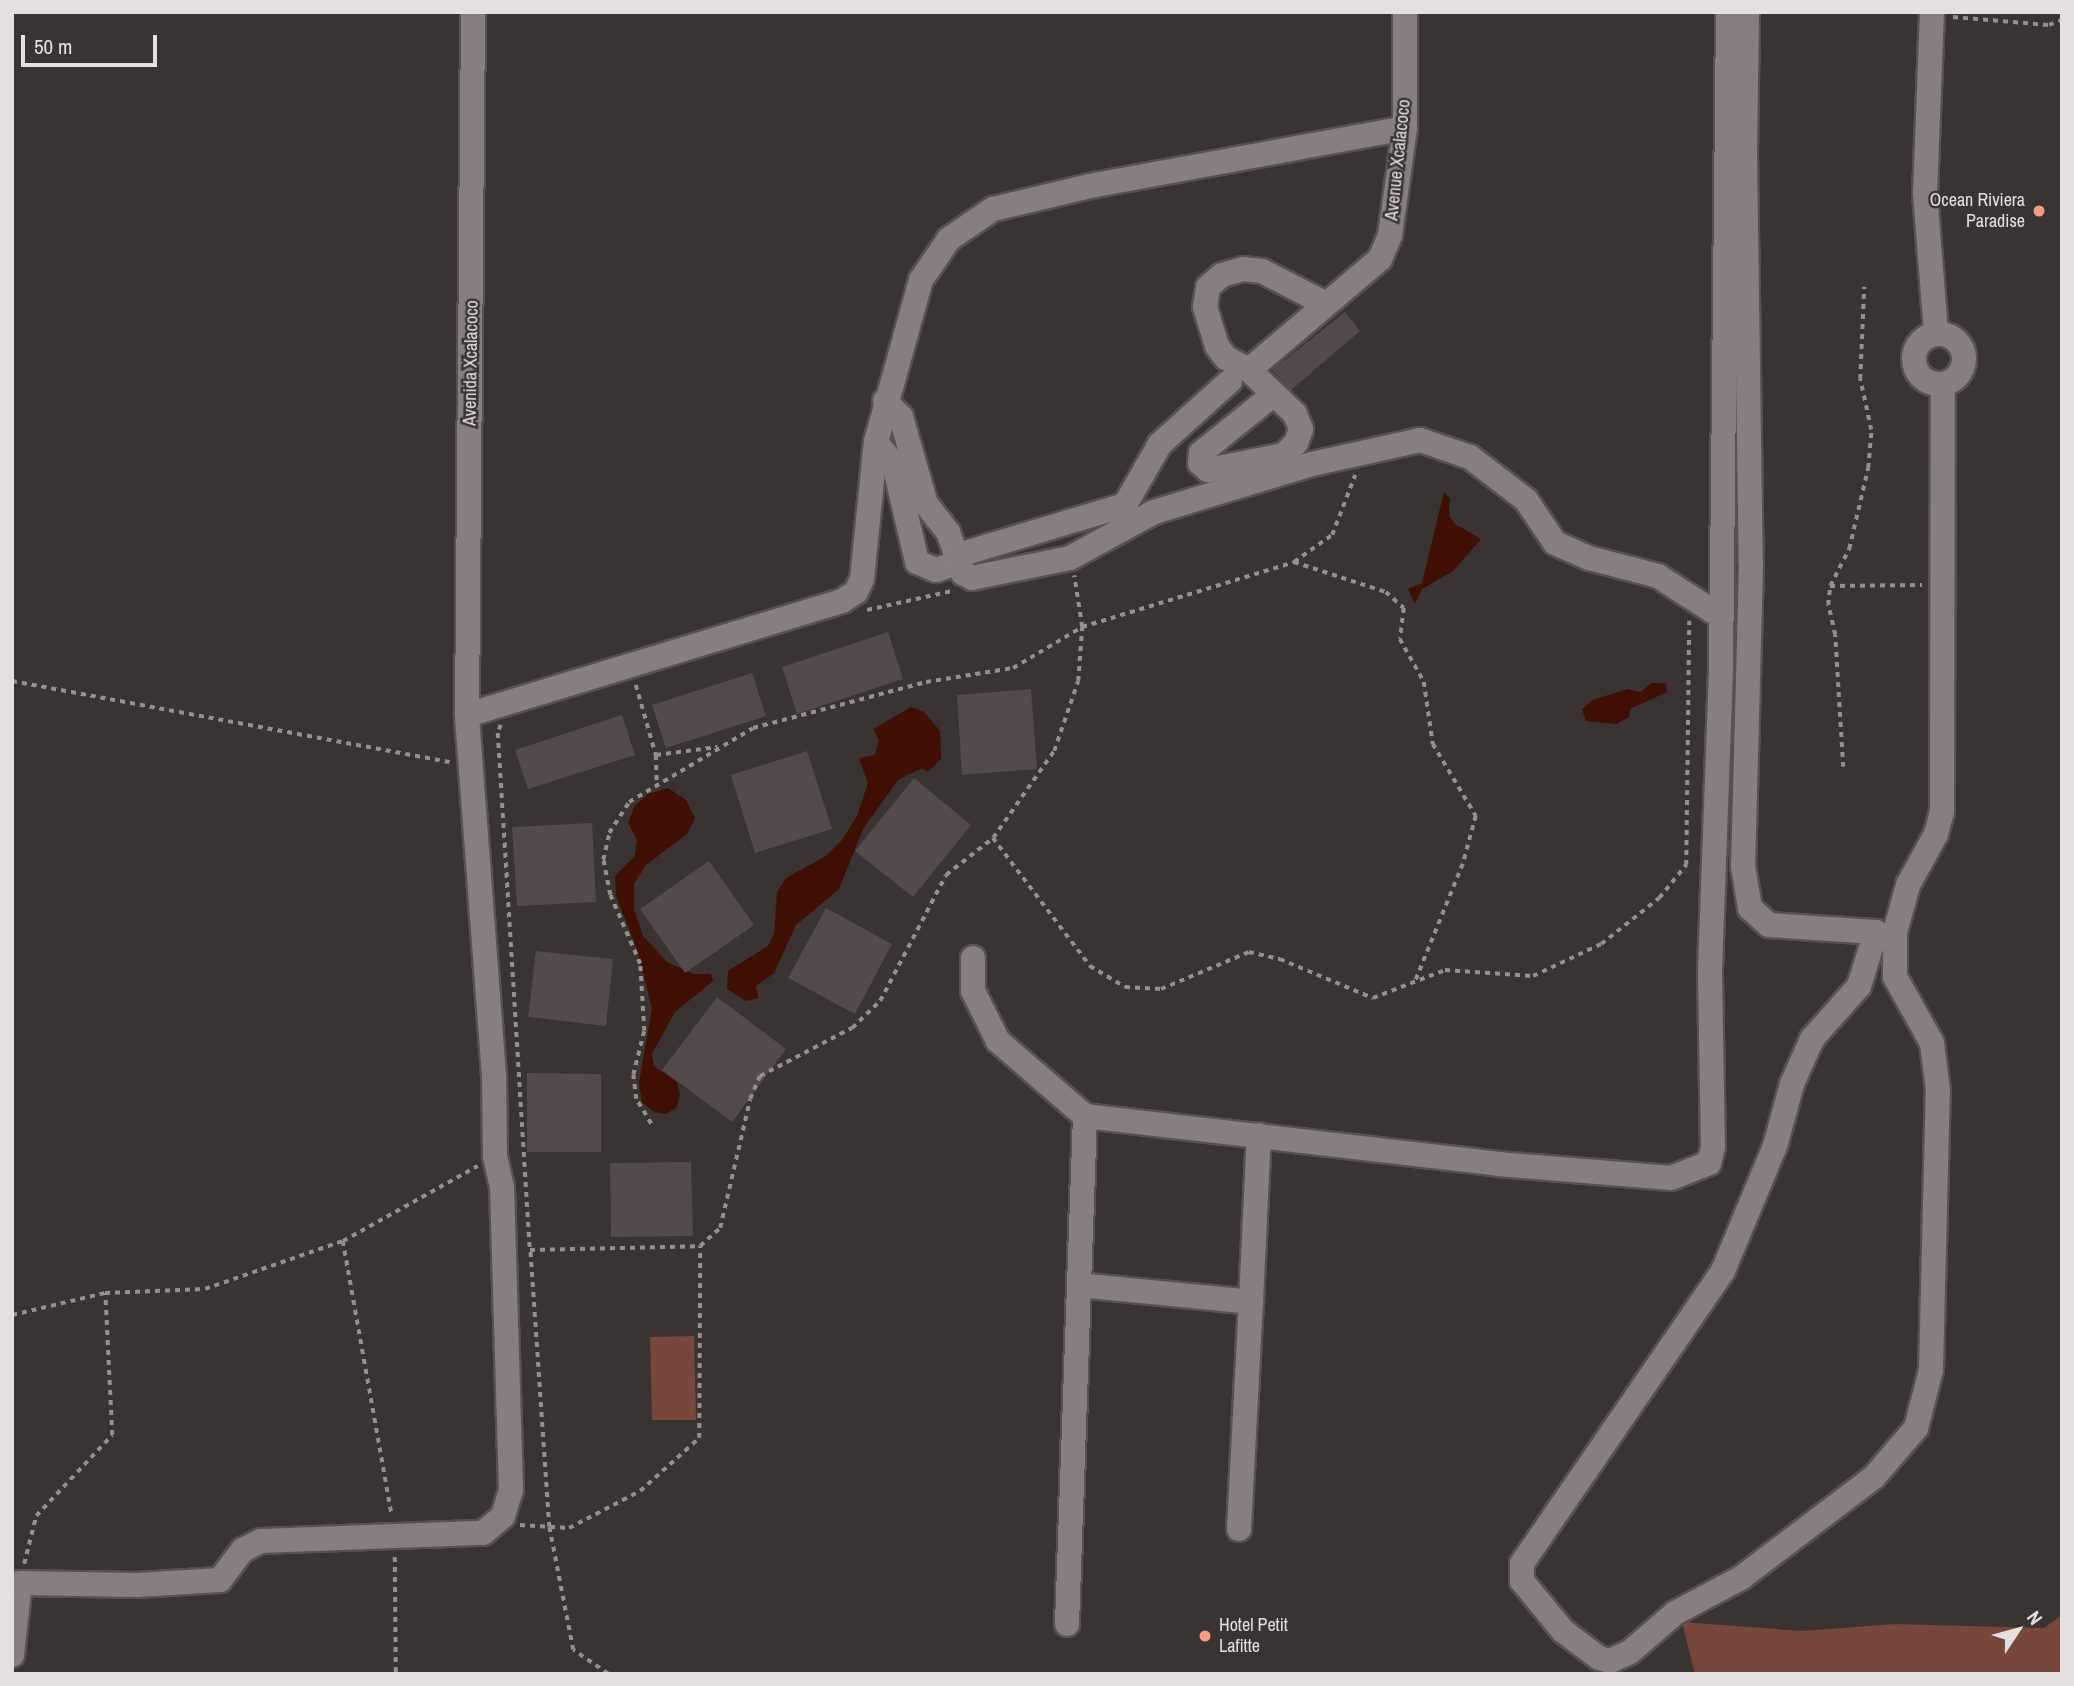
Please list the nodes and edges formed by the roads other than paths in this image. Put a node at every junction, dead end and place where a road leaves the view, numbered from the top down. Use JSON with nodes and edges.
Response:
{"nodes":[{"id":1,"x":473,"y":12,"type":"edge"},
{"id":2,"x":1405,"y":12,"type":"edge"},
{"id":3,"x":1728,"y":12,"type":"edge"},
{"id":4,"x":1747,"y":12,"type":"edge"},
{"id":5,"x":1932,"y":14,"type":"edge"},
{"id":6,"x":1405,"y":128,"type":"junction"},
{"id":7,"x":1326,"y":304,"type":"junction"},
{"id":8,"x":1936,"y":334,"type":"junction"},
{"id":9,"x":1239,"y":376,"type":"junction"},
{"id":10,"x":1942,"y":385,"type":"junction"},
{"id":11,"x":1274,"y":394,"type":"junction"},
{"id":12,"x":885,"y":401,"type":"junction"},
{"id":13,"x":876,"y":442,"type":"junction"},
{"id":14,"x":1160,"y":444,"type":"junction"},
{"id":15,"x":1200,"y":463,"type":"junction"},
{"id":16,"x":948,"y":532,"type":"junction"},
{"id":17,"x":909,"y":541,"type":"junction"},
{"id":18,"x":956,"y":560,"type":"junction"},
{"id":19,"x":1720,"y":616,"type":"junction"},
{"id":20,"x":467,"y":715,"type":"junction"},
{"id":21,"x":1885,"y":932,"type":"junction"},
{"id":22,"x":973,"y":958,"type":"dead end"},
{"id":23,"x":1085,"y":1116,"type":"junction"},
{"id":24,"x":1258,"y":1135,"type":"junction"},
{"id":25,"x":1079,"y":1285,"type":"junction"},
{"id":26,"x":1251,"y":1302,"type":"junction"},
{"id":27,"x":1239,"y":1529,"type":"dead end"},
{"id":28,"x":1067,"y":1624,"type":"dead end"},
{"id":29,"x":12,"y":1655,"type":"edge"}],
"edges":[{"from":1,"to":20,"type":"street","name":"Avenida Xcalacoco"},
{"from":2,"to":6,"type":"street","name":"Avenue Xcalacoco"},
{"from":3,"to":19,"type":"street"},
{"from":4,"to":21,"type":"street"},
{"from":5,"to":8,"type":"street"},
{"from":6,"to":7,"type":"street","name":"Avenue Xcalacoco"},
{"from":6,"to":12,"type":"street"},
{"from":7,"to":9,"type":"street","name":"Avenue Xcalacoco"},
{"from":7,"to":9,"type":"street"},
{"from":8,"to":10,"type":"street"},
{"from":8,"to":10,"type":"street"},
{"from":9,"to":11,"type":"street"},
{"from":9,"to":14,"type":"street","name":"Avenue Xcalacoco"},
{"from":10,"to":21,"type":"street"},
{"from":11,"to":15,"type":"street"},
{"from":11,"to":15,"type":"street"},
{"from":12,"to":13,"type":"street"},
{"from":12,"to":16,"type":"street"},
{"from":13,"to":17,"type":"street"},
{"from":13,"to":20,"type":"street"},
{"from":14,"to":15,"type":"street"},
{"from":14,"to":18,"type":"street","name":"Avenue Xcalacoco"},
{"from":16,"to":17,"type":"street"},
{"from":16,"to":18,"type":"street"},
{"from":17,"to":18,"type":"street","name":"Avenue Xcalacoco"},
{"from":18,"to":19,"type":"street"},
{"from":19,"to":24,"type":"street"},
{"from":20,"to":29,"type":"street","name":"Avenida Xcalacoco"},
{"from":21,"to":21,"type":"street"},
{"from":22,"to":23,"type":"street"},
{"from":23,"to":24,"type":"street"},
{"from":23,"to":25,"type":"street"},
{"from":24,"to":26,"type":"street"},
{"from":25,"to":26,"type":"street"},
{"from":25,"to":28,"type":"street"},
{"from":26,"to":27,"type":"street"}]}
